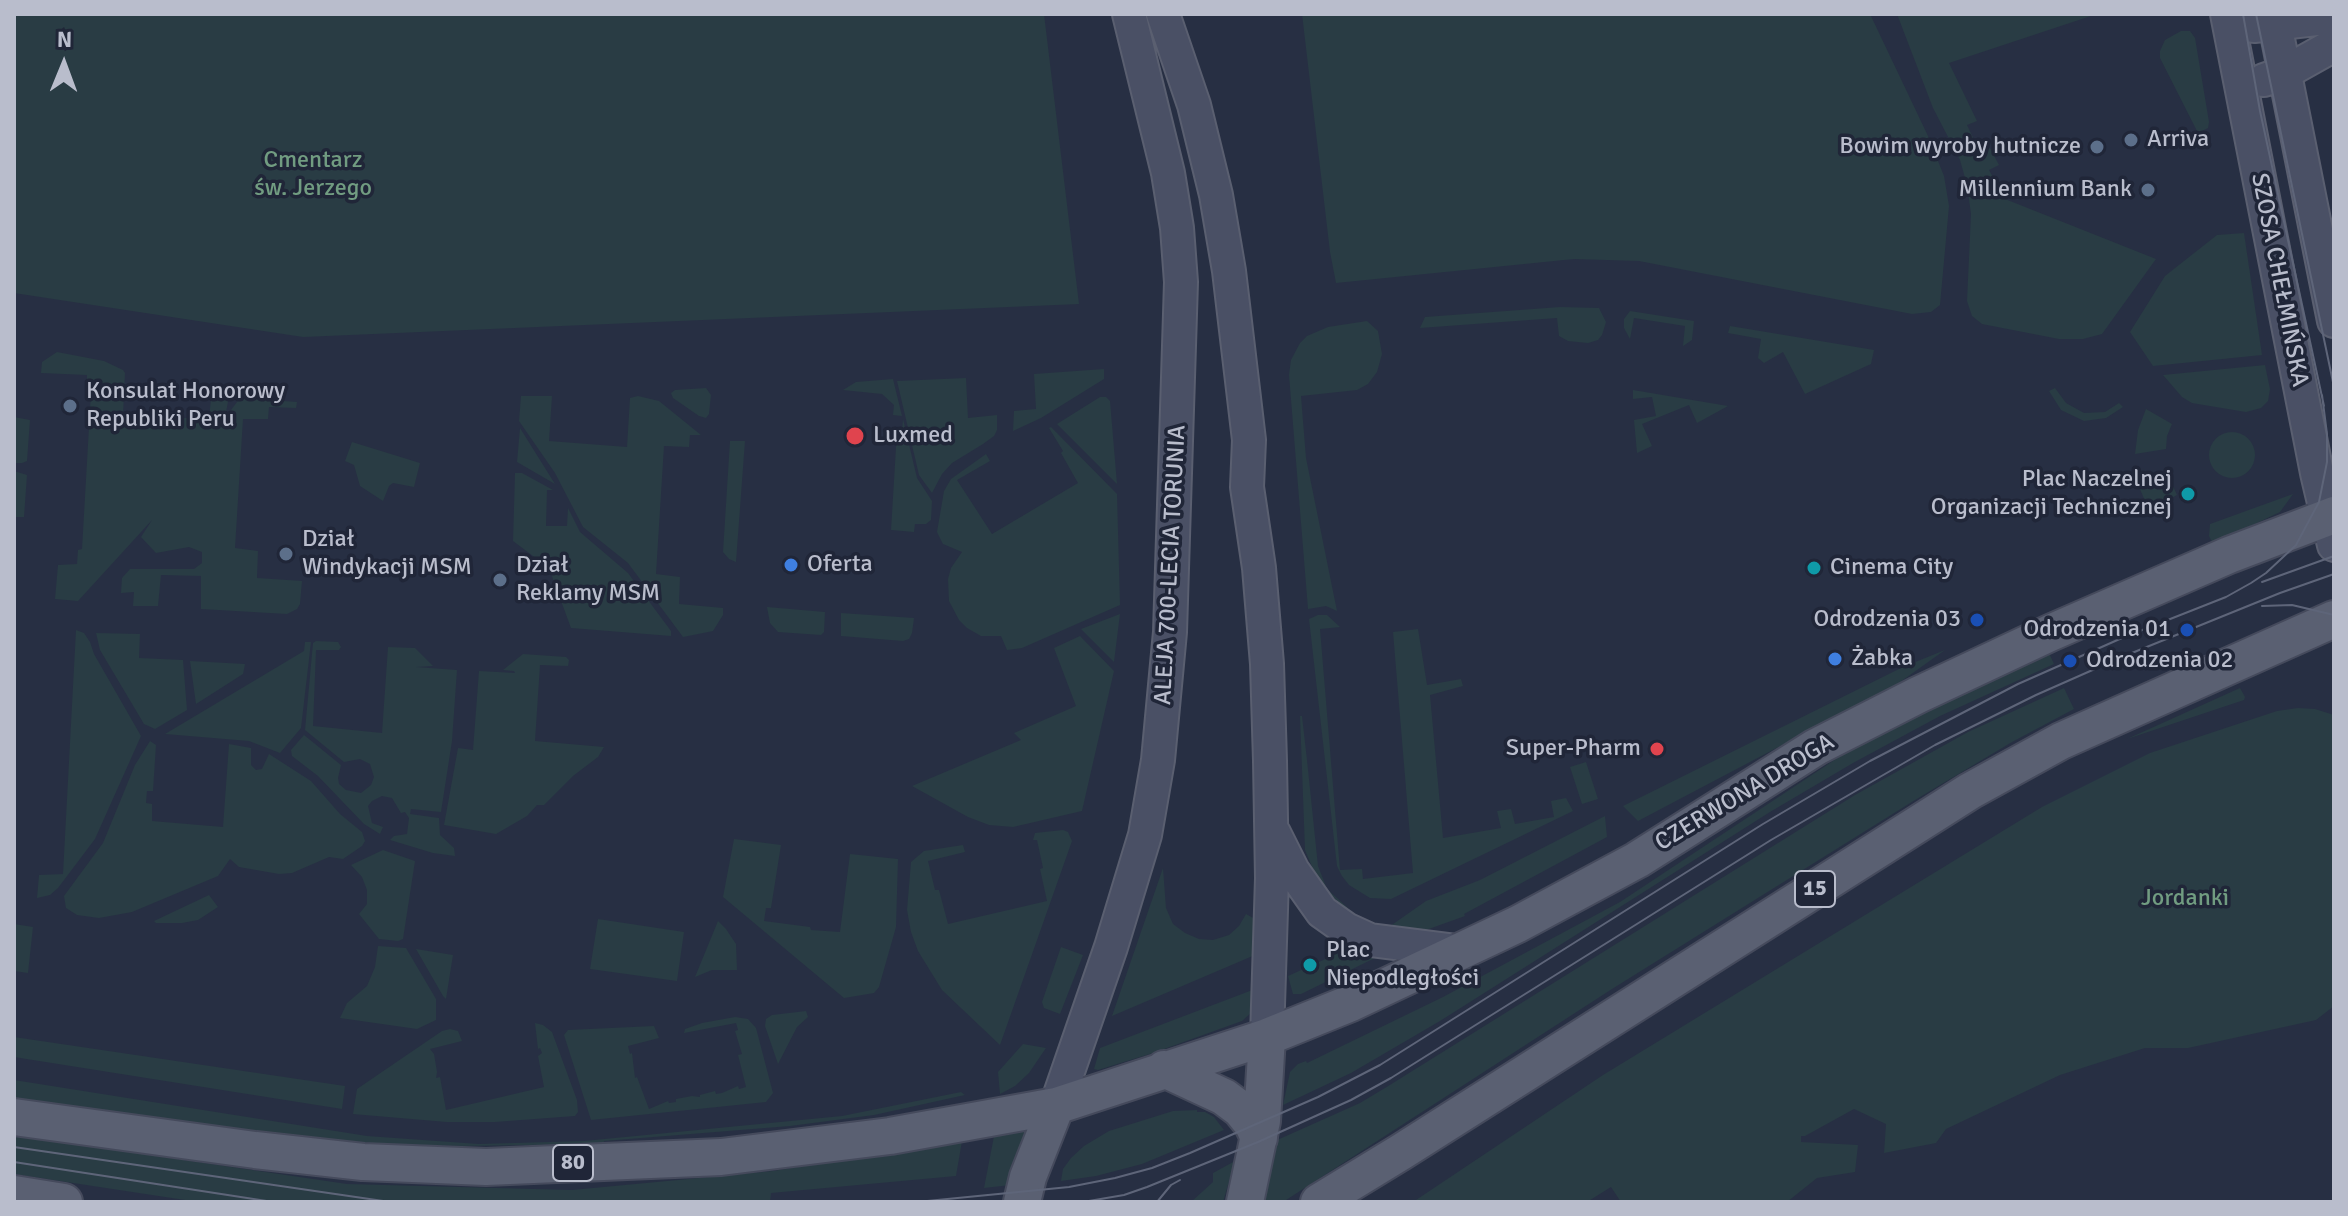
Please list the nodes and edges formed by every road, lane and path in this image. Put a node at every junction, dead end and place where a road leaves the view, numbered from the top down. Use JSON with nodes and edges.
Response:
{"nodes":[{"id":1,"x":1129,"y":14,"type":"edge"},
{"id":2,"x":1163,"y":14,"type":"edge"},
{"id":3,"x":2334,"y":17,"type":"edge"},
{"id":4,"x":2274,"y":19,"type":"edge"},
{"id":5,"x":2229,"y":22,"type":"edge"},
{"id":6,"x":2334,"y":45,"type":"edge"},
{"id":7,"x":2284,"y":73,"type":"junction"},
{"id":8,"x":2242,"y":87,"type":"junction"},
{"id":9,"x":2334,"y":321,"type":"edge"},
{"id":10,"x":2332,"y":526,"type":"edge"},
{"id":11,"x":2334,"y":619,"type":"edge"},
{"id":12,"x":1271,"y":826,"type":"junction"},
{"id":13,"x":1457,"y":951,"type":"junction"},
{"id":14,"x":1267,"y":1037,"type":"junction"},
{"id":15,"x":1164,"y":1069,"type":"junction"},
{"id":16,"x":1056,"y":1106,"type":"junction"},
{"id":17,"x":14,"y":1117,"type":"edge"},
{"id":18,"x":1259,"y":1138,"type":"junction"},
{"id":19,"x":14,"y":1194,"type":"edge"},
{"id":20,"x":64,"y":1202,"type":"edge"},
{"id":21,"x":1022,"y":1202,"type":"edge"},
{"id":22,"x":1245,"y":1202,"type":"edge"},
{"id":23,"x":1319,"y":1202,"type":"edge"}],
"edges":[{"from":1,"to":16,"type":"main road","name":"ALEJA 700-LECIA TORUNIA"},
{"from":2,"to":12,"type":"main road"},
{"from":3,"to":4,"type":"main road"},
{"from":4,"to":5,"type":"main road"},
{"from":4,"to":7,"type":"main road","name":"SZOSA CHEŁMIŃSKA"},
{"from":5,"to":8,"type":"main road","name":"SZOSA CHEŁMIŃSKA"},
{"from":6,"to":7,"type":"main road"},
{"from":7,"to":8,"type":"main road"},
{"from":7,"to":9,"type":"main road","name":"SZOSA CHEŁMIŃSKA"},
{"from":8,"to":10,"type":"main road","name":"SZOSA CHEŁMIŃSKA"},
{"from":10,"to":13,"type":"main road","name":"CZERWONA DROGA"},
{"from":11,"to":23,"type":"main road","number":"15"},
{"from":12,"to":13,"type":"main road"},
{"from":12,"to":14,"type":"main road"},
{"from":13,"to":14,"type":"main road","name":"CZERWONA DROGA"},
{"from":14,"to":15,"type":"main road","name":"CZERWONA DROGA"},
{"from":14,"to":18,"type":"main road"},
{"from":15,"to":16,"type":"main road","name":"CZERWONA DROGA"},
{"from":15,"to":18,"type":"main road"},
{"from":16,"to":17,"type":"main road","number":"80"},
{"from":16,"to":21,"type":"main road"},
{"from":18,"to":22,"type":"main road"},
{"from":19,"to":20,"type":"main road"}]}
